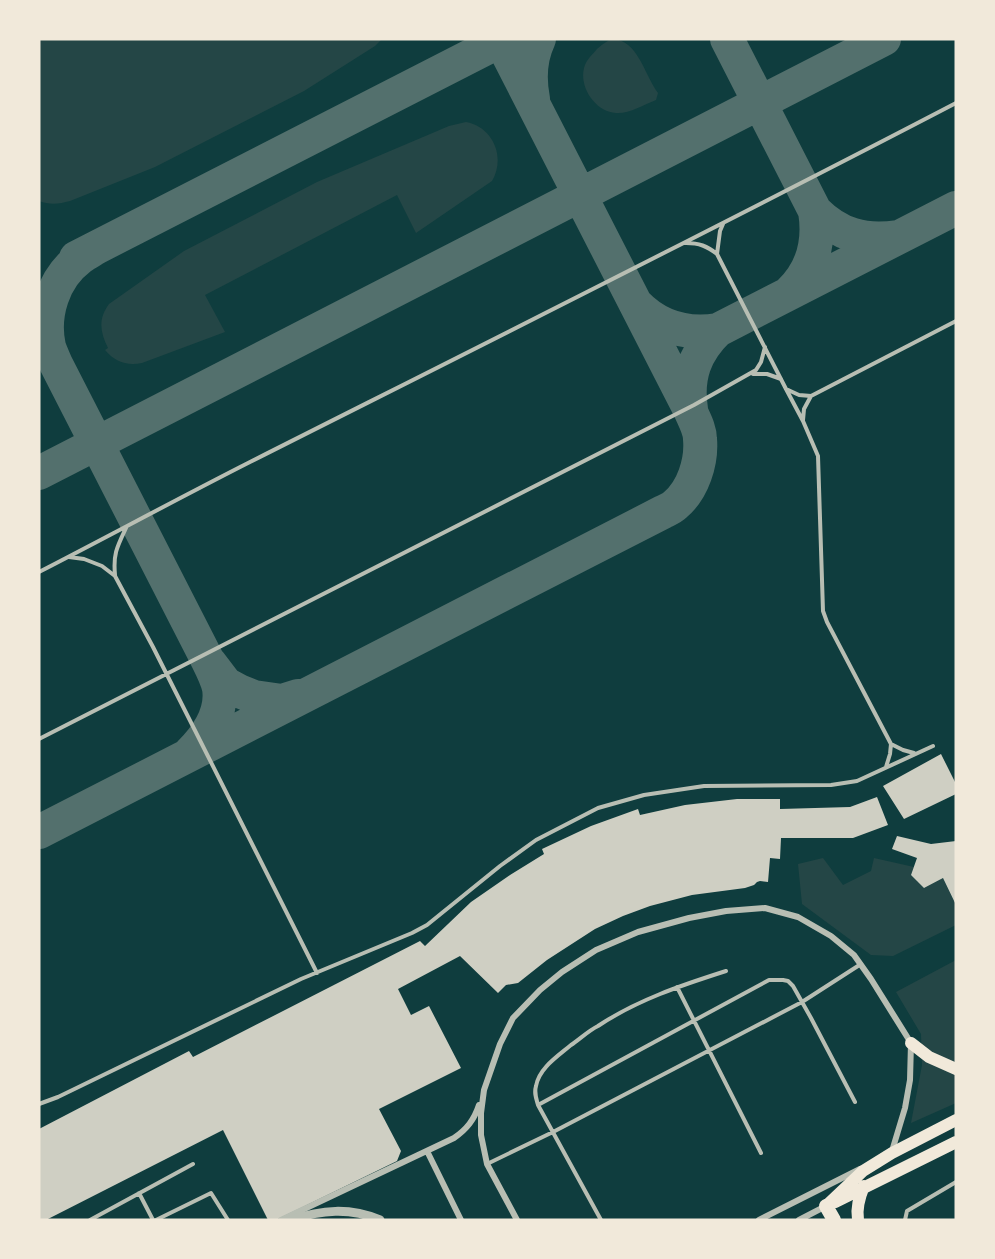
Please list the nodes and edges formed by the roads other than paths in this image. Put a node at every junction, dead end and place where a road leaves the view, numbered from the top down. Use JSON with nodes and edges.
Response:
{"nodes":[{"id":1,"x":956,"y":103,"type":"edge"},
{"id":2,"x":724,"y":224,"type":"junction"},
{"id":3,"x":682,"y":244,"type":"junction"},
{"id":4,"x":717,"y":254,"type":"junction"},
{"id":5,"x":956,"y":321,"type":"edge"},
{"id":6,"x":765,"y":347,"type":"junction"},
{"id":7,"x":750,"y":375,"type":"junction"},
{"id":8,"x":781,"y":379,"type":"junction"},
{"id":9,"x":786,"y":388,"type":"junction"},
{"id":10,"x":812,"y":396,"type":"junction"},
{"id":11,"x":803,"y":421,"type":"junction"},
{"id":12,"x":127,"y":526,"type":"junction"},
{"id":13,"x":68,"y":557,"type":"junction"},
{"id":14,"x":39,"y":572,"type":"edge"},
{"id":15,"x":115,"y":576,"type":"junction"},
{"id":16,"x":167,"y":674,"type":"junction"},
{"id":17,"x":39,"y":739,"type":"edge"},
{"id":18,"x":891,"y":744,"type":"junction"},
{"id":19,"x":933,"y":746,"type":"dead end"},
{"id":20,"x":915,"y":754,"type":"junction"},
{"id":21,"x":886,"y":767,"type":"junction"},
{"id":22,"x":861,"y":964,"type":"junction"},
{"id":23,"x":726,"y":971,"type":"dead end"},
{"id":24,"x":317,"y":973,"type":"junction"},
{"id":25,"x":677,"y":987,"type":"junction"},
{"id":26,"x":802,"y":1002,"type":"junction"},
{"id":27,"x":694,"y":1021,"type":"junction"},
{"id":28,"x":911,"y":1043,"type":"junction"},
{"id":29,"x":709,"y":1051,"type":"junction"},
{"id":30,"x":956,"y":1069,"type":"edge"},
{"id":31,"x":484,"y":1090,"type":"junction"},
{"id":32,"x":855,"y":1102,"type":"dead end"},
{"id":33,"x":39,"y":1104,"type":"edge"},
{"id":34,"x":538,"y":1105,"type":"junction"},
{"id":35,"x":956,"y":1120,"type":"edge"},
{"id":36,"x":553,"y":1132,"type":"junction"},
{"id":37,"x":956,"y":1142,"type":"edge"},
{"id":38,"x":427,"y":1151,"type":"junction"},
{"id":39,"x":891,"y":1152,"type":"junction"},
{"id":40,"x":761,"y":1153,"type":"dead end"},
{"id":41,"x":193,"y":1164,"type":"dead end"},
{"id":42,"x":487,"y":1164,"type":"junction"},
{"id":43,"x":956,"y":1182,"type":"edge"},
{"id":44,"x":863,"y":1189,"type":"junction"},
{"id":45,"x":139,"y":1193,"type":"junction"},
{"id":46,"x":826,"y":1213,"type":"edge"},
{"id":47,"x":90,"y":1220,"type":"edge"},
{"id":48,"x":155,"y":1220,"type":"edge"},
{"id":49,"x":228,"y":1220,"type":"edge"},
{"id":50,"x":281,"y":1220,"type":"edge"},
{"id":51,"x":290,"y":1220,"type":"edge"},
{"id":52,"x":380,"y":1220,"type":"edge"},
{"id":53,"x":461,"y":1220,"type":"edge"},
{"id":54,"x":517,"y":1220,"type":"edge"},
{"id":55,"x":601,"y":1220,"type":"edge"},
{"id":56,"x":759,"y":1220,"type":"edge"},
{"id":57,"x":798,"y":1220,"type":"edge"},
{"id":58,"x":834,"y":1220,"type":"edge"},
{"id":59,"x":858,"y":1220,"type":"edge"},
{"id":60,"x":905,"y":1220,"type":"edge"}],
"edges":[{"from":1,"to":2,"type":"lane"},
{"from":2,"to":3,"type":"lane"},
{"from":2,"to":4,"type":"lane"},
{"from":3,"to":4,"type":"lane"},
{"from":3,"to":12,"type":"lane"},
{"from":4,"to":6,"type":"lane"},
{"from":5,"to":10,"type":"lane"},
{"from":6,"to":7,"type":"lane"},
{"from":6,"to":8,"type":"lane"},
{"from":7,"to":8,"type":"lane"},
{"from":7,"to":16,"type":"lane"},
{"from":8,"to":9,"type":"lane"},
{"from":9,"to":10,"type":"lane"},
{"from":9,"to":11,"type":"lane"},
{"from":10,"to":11,"type":"lane"},
{"from":11,"to":18,"type":"lane"},
{"from":12,"to":13,"type":"lane"},
{"from":12,"to":15,"type":"lane"},
{"from":13,"to":14,"type":"lane"},
{"from":13,"to":15,"type":"lane"},
{"from":15,"to":16,"type":"lane"},
{"from":16,"to":17,"type":"lane"},
{"from":16,"to":24,"type":"lane"},
{"from":18,"to":20,"type":"lane"},
{"from":18,"to":21,"type":"lane"},
{"from":19,"to":20,"type":"lane"},
{"from":20,"to":21,"type":"lane"},
{"from":21,"to":24,"type":"lane"},
{"from":22,"to":26,"type":"lane"},
{"from":22,"to":28,"type":"street"},
{"from":22,"to":31,"type":"street"},
{"from":23,"to":25,"type":"lane"},
{"from":24,"to":33,"type":"lane"},
{"from":25,"to":27,"type":"lane"},
{"from":25,"to":34,"type":"lane"},
{"from":26,"to":27,"type":"lane"},
{"from":26,"to":29,"type":"lane"},
{"from":26,"to":32,"type":"lane"},
{"from":27,"to":29,"type":"lane"},
{"from":27,"to":34,"type":"lane"},
{"from":28,"to":30,"type":"main road"},
{"from":28,"to":39,"type":"street"},
{"from":29,"to":36,"type":"lane"},
{"from":29,"to":40,"type":"lane"},
{"from":31,"to":38,"type":"street"},
{"from":31,"to":42,"type":"street"},
{"from":34,"to":36,"type":"lane"},
{"from":35,"to":39,"type":"main road"},
{"from":36,"to":42,"type":"lane"},
{"from":36,"to":55,"type":"lane"},
{"from":37,"to":44,"type":"main road"},
{"from":38,"to":50,"type":"street"},
{"from":38,"to":53,"type":"street"},
{"from":39,"to":44,"type":"main road"},
{"from":39,"to":46,"type":"main road"},
{"from":39,"to":56,"type":"street"},
{"from":41,"to":45,"type":"lane"},
{"from":42,"to":54,"type":"street"},
{"from":43,"to":60,"type":"lane"},
{"from":44,"to":46,"type":"main road"},
{"from":44,"to":59,"type":"main road"},
{"from":45,"to":47,"type":"lane"},
{"from":45,"to":48,"type":"lane"},
{"from":46,"to":57,"type":"street"},
{"from":46,"to":58,"type":"highway"},
{"from":48,"to":49,"type":"lane"},
{"from":51,"to":52,"type":"street"}]}
